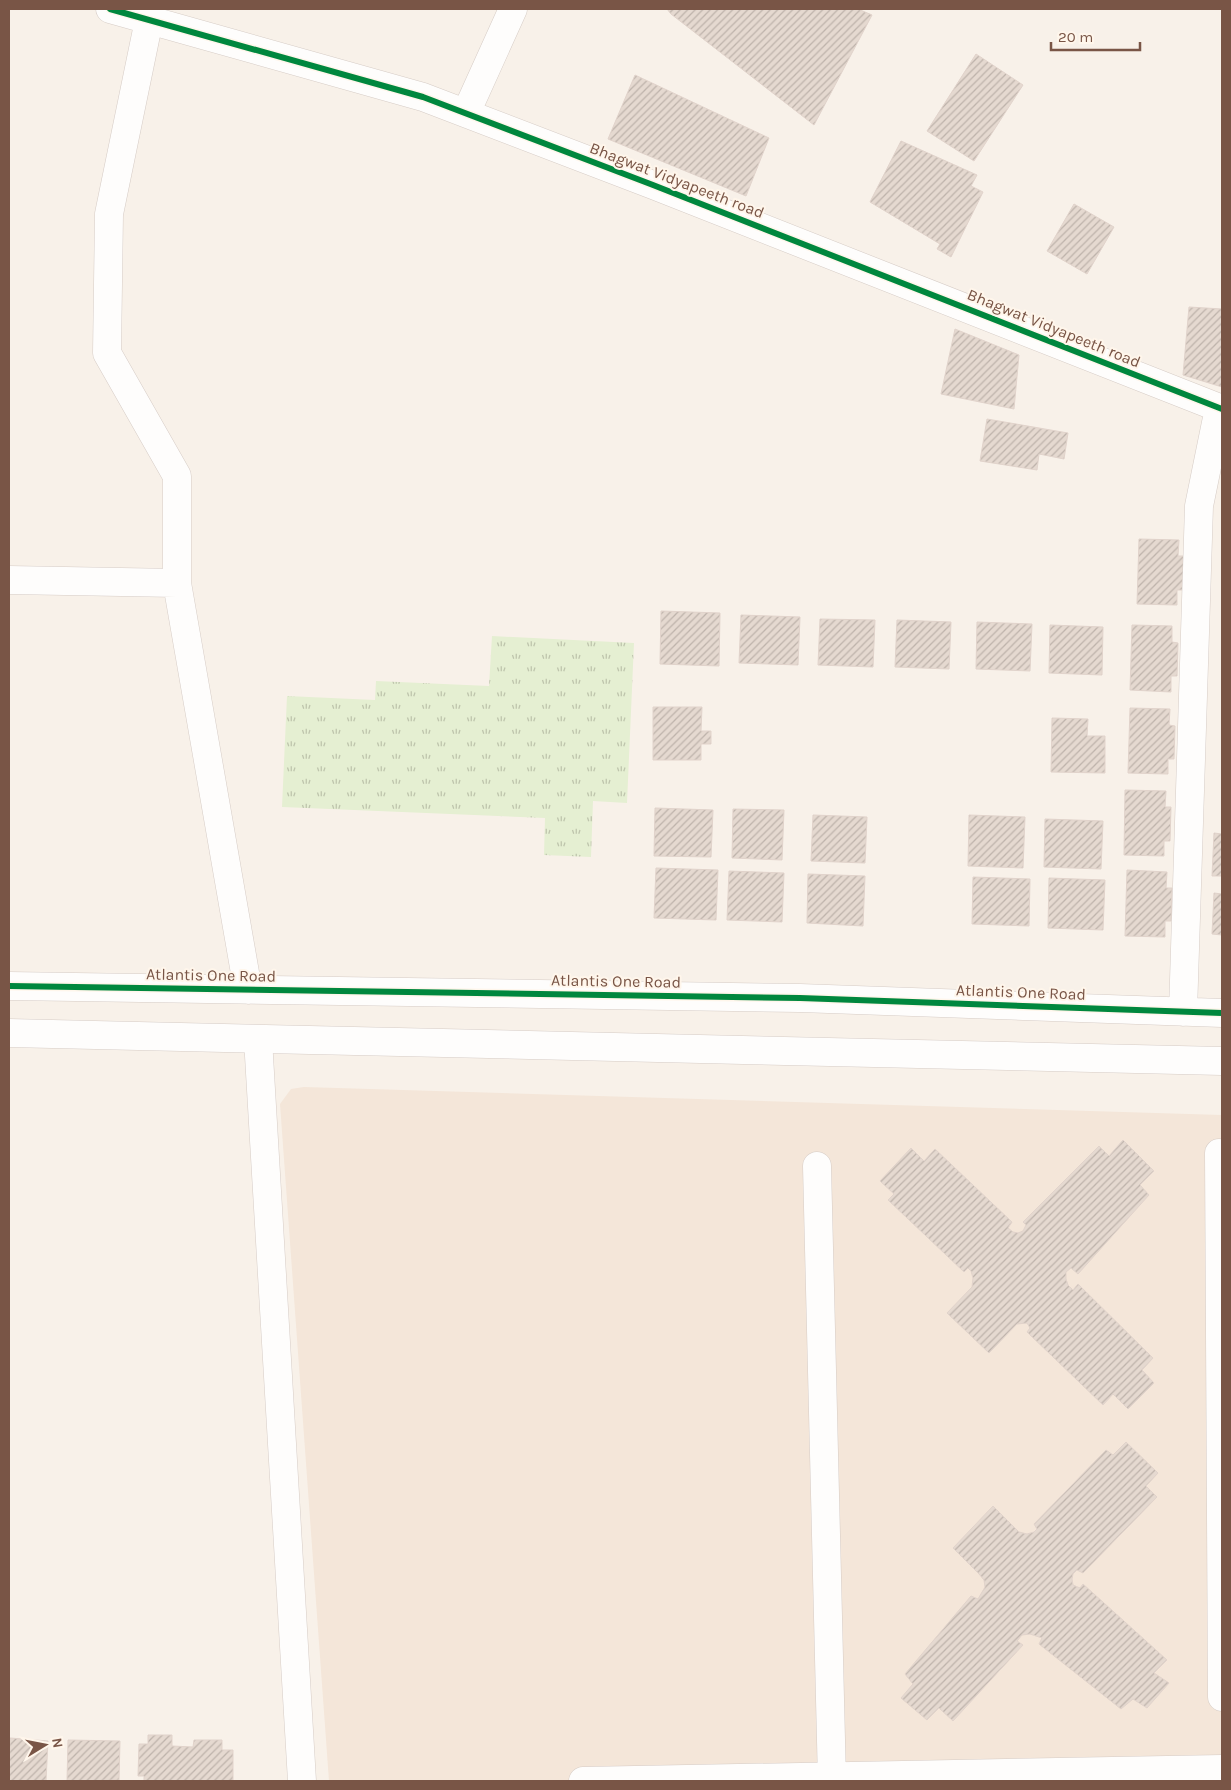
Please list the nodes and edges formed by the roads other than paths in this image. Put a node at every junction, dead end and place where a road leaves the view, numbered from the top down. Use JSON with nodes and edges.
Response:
{"nodes":[{"id":1,"x":110,"y":9,"type":"edge"},
{"id":2,"x":513,"y":9,"type":"edge"},
{"id":3,"x":149,"y":20,"type":"junction"},
{"id":4,"x":466,"y":113,"type":"junction"},
{"id":5,"x":1220,"y":409,"type":"edge"},
{"id":6,"x":9,"y":580,"type":"edge"},
{"id":7,"x":177,"y":583,"type":"junction"},
{"id":8,"x":9,"y":986,"type":"edge"},
{"id":9,"x":248,"y":990,"type":"junction"},
{"id":10,"x":1183,"y":1012,"type":"junction"},
{"id":11,"x":1222,"y":1013,"type":"edge"},
{"id":12,"x":9,"y":1034,"type":"edge"},
{"id":13,"x":258,"y":1039,"type":"junction"},
{"id":14,"x":1222,"y":1061,"type":"edge"},
{"id":15,"x":1219,"y":1153,"type":"dead end"},
{"id":16,"x":817,"y":1166,"type":"dead end"},
{"id":17,"x":1221,"y":1343,"type":"edge"},
{"id":18,"x":1221,"y":1507,"type":"edge"},
{"id":19,"x":1222,"y":1697,"type":"edge"},
{"id":20,"x":1222,"y":1769,"type":"edge"},
{"id":21,"x":832,"y":1779,"type":"edge"},
{"id":22,"x":302,"y":1781,"type":"edge"},
{"id":23,"x":583,"y":1781,"type":"edge"}],
"edges":[{"from":1,"to":3,"type":"street","name":"Bhagwat Vidyapeeth road"},
{"from":2,"to":4,"type":"street"},
{"from":3,"to":4,"type":"street","name":"Bhagwat Vidyapeeth road"},
{"from":3,"to":7,"type":"street"},
{"from":4,"to":5,"type":"street","name":"Bhagwat Vidyapeeth road"},
{"from":5,"to":10,"type":"street"},
{"from":6,"to":7,"type":"street"},
{"from":7,"to":9,"type":"street"},
{"from":8,"to":9,"type":"street","name":"Atlantis One Road"},
{"from":9,"to":10,"type":"street","name":"Atlantis One Road"},
{"from":10,"to":11,"type":"street","name":"Atlantis One Road"},
{"from":12,"to":13,"type":"street"},
{"from":13,"to":14,"type":"street"},
{"from":13,"to":22,"type":"street"},
{"from":15,"to":17,"type":"street"},
{"from":16,"to":21,"type":"street"},
{"from":17,"to":18,"type":"street"},
{"from":18,"to":19,"type":"street"},
{"from":20,"to":21,"type":"street"},
{"from":21,"to":23,"type":"street"}]}
